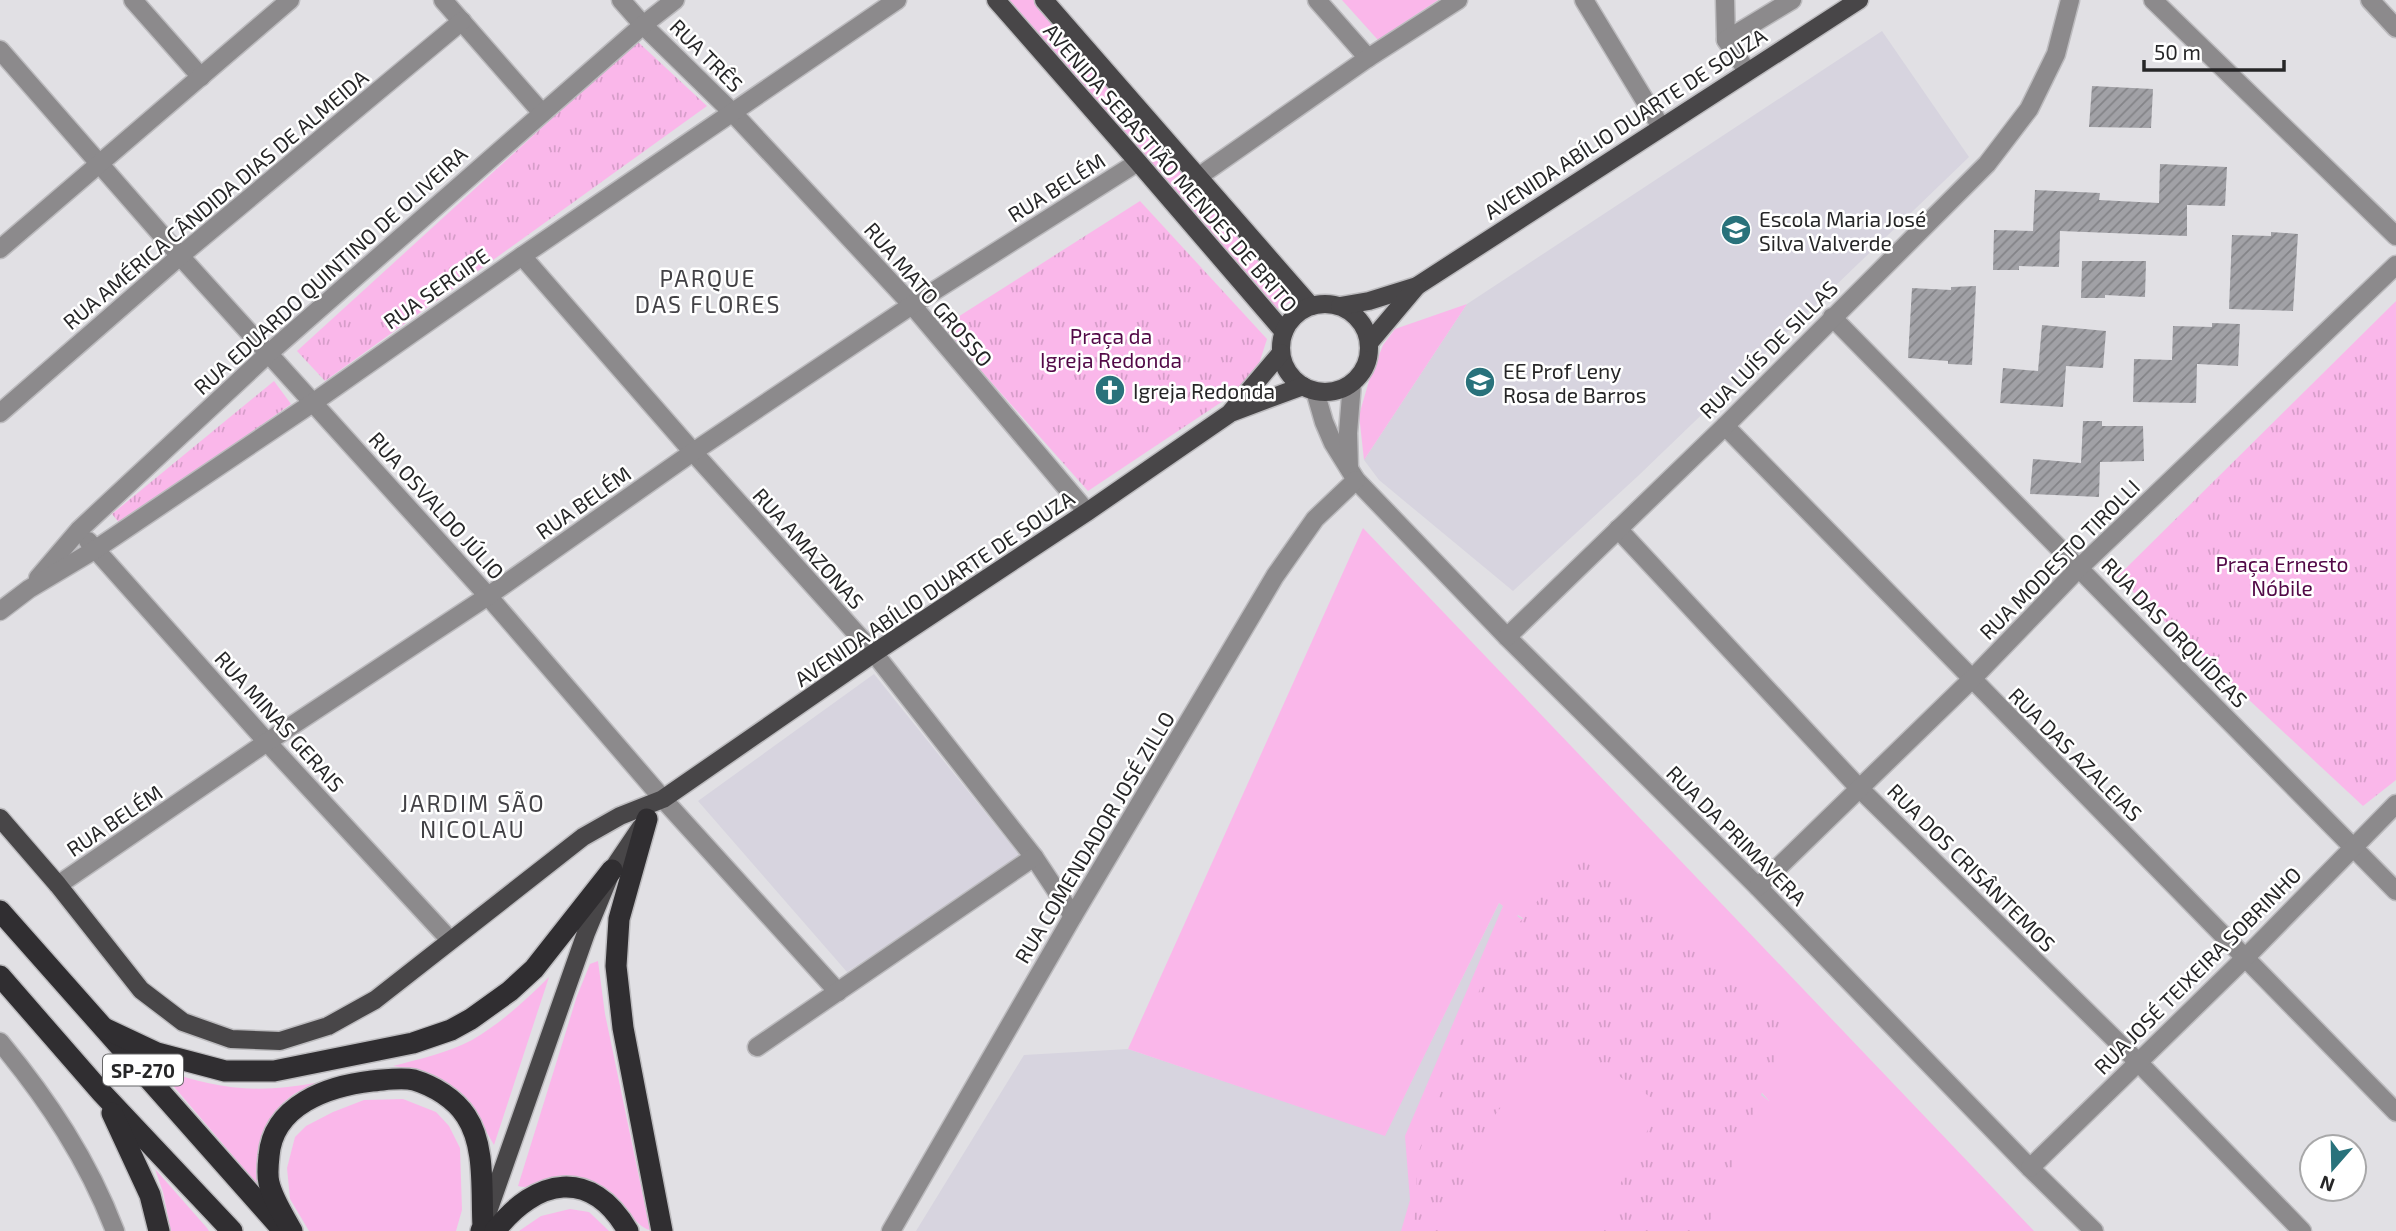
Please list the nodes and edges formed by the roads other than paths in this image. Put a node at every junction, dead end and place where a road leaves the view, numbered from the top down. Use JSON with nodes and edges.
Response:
{"nodes":[{"id":1,"x":133,"y":0,"type":"edge"},
{"id":2,"x":290,"y":0,"type":"edge"},
{"id":3,"x":443,"y":0,"type":"edge"},
{"id":4,"x":621,"y":0,"type":"edge"},
{"id":5,"x":676,"y":0,"type":"edge"},
{"id":6,"x":897,"y":0,"type":"edge"},
{"id":7,"x":996,"y":0,"type":"edge"},
{"id":8,"x":1044,"y":0,"type":"edge"},
{"id":9,"x":1317,"y":0,"type":"edge"},
{"id":10,"x":1458,"y":0,"type":"edge"},
{"id":11,"x":1584,"y":0,"type":"edge"},
{"id":12,"x":1725,"y":0,"type":"edge"},
{"id":13,"x":1792,"y":0,"type":"edge"},
{"id":14,"x":1859,"y":0,"type":"edge"},
{"id":15,"x":2070,"y":0,"type":"edge"},
{"id":16,"x":2153,"y":0,"type":"edge"},
{"id":17,"x":2370,"y":0,"type":"edge"},
{"id":18,"x":462,"y":21,"type":"junction"},
{"id":19,"x":643,"y":25,"type":"junction"},
{"id":20,"x":2396,"y":28,"type":"edge"},
{"id":21,"x":1726,"y":40,"type":"junction"},
{"id":22,"x":0,"y":50,"type":"edge"},
{"id":23,"x":1368,"y":58,"type":"junction"},
{"id":24,"x":1747,"y":71,"type":"junction"},
{"id":25,"x":201,"y":77,"type":"junction"},
{"id":26,"x":732,"y":112,"type":"junction"},
{"id":27,"x":542,"y":113,"type":"junction"},
{"id":28,"x":1661,"y":127,"type":"junction"},
{"id":29,"x":1138,"y":162,"type":"junction"},
{"id":30,"x":99,"y":164,"type":"junction"},
{"id":31,"x":1198,"y":177,"type":"junction"},
{"id":32,"x":2396,"y":236,"type":"edge"},
{"id":33,"x":0,"y":249,"type":"edge"},
{"id":34,"x":180,"y":256,"type":"junction"},
{"id":35,"x":522,"y":256,"type":"junction"},
{"id":36,"x":2396,"y":265,"type":"edge"},
{"id":37,"x":1417,"y":286,"type":"junction"},
{"id":38,"x":912,"y":305,"type":"junction"},
{"id":39,"x":1311,"y":306,"type":"junction"},
{"id":40,"x":1340,"y":306,"type":"junction"},
{"id":41,"x":1832,"y":317,"type":"junction"},
{"id":42,"x":1284,"y":332,"type":"junction"},
{"id":43,"x":1370,"y":342,"type":"junction"},
{"id":44,"x":269,"y":353,"type":"junction"},
{"id":45,"x":1281,"y":354,"type":"junction"},
{"id":46,"x":1352,"y":383,"type":"junction"},
{"id":47,"x":1309,"y":388,"type":"junction"},
{"id":48,"x":314,"y":402,"type":"junction"},
{"id":49,"x":0,"y":413,"type":"edge"},
{"id":50,"x":1229,"y":414,"type":"junction"},
{"id":51,"x":1725,"y":426,"type":"junction"},
{"id":52,"x":693,"y":452,"type":"junction"},
{"id":53,"x":1352,"y":474,"type":"junction"},
{"id":54,"x":1087,"y":512,"type":"junction"},
{"id":55,"x":1618,"y":528,"type":"junction"},
{"id":56,"x":79,"y":530,"type":"junction"},
{"id":57,"x":96,"y":550,"type":"junction"},
{"id":58,"x":2079,"y":568,"type":"junction"},
{"id":59,"x":29,"y":589,"type":"junction"},
{"id":60,"x":488,"y":596,"type":"junction"},
{"id":61,"x":0,"y":611,"type":"edge"},
{"id":62,"x":1507,"y":637,"type":"junction"},
{"id":63,"x":874,"y":653,"type":"junction"},
{"id":64,"x":1971,"y":680,"type":"junction"},
{"id":65,"x":267,"y":742,"type":"junction"},
{"id":66,"x":1859,"y":788,"type":"junction"},
{"id":67,"x":663,"y":799,"type":"junction"},
{"id":68,"x":2396,"y":804,"type":"edge"},
{"id":69,"x":0,"y":818,"type":"edge"},
{"id":70,"x":647,"y":819,"type":"junction"},
{"id":71,"x":2353,"y":846,"type":"junction"},
{"id":72,"x":1034,"y":857,"type":"junction"},
{"id":73,"x":612,"y":870,"type":"junction"},
{"id":74,"x":58,"y":885,"type":"junction"},
{"id":75,"x":1758,"y":887,"type":"junction"},
{"id":76,"x":2396,"y":891,"type":"edge"},
{"id":77,"x":0,"y":911,"type":"edge"},
{"id":78,"x":1073,"y":916,"type":"junction"},
{"id":79,"x":450,"y":940,"type":"junction"},
{"id":80,"x":2245,"y":958,"type":"junction"},
{"id":81,"x":0,"y":976,"type":"edge"},
{"id":82,"x":838,"y":992,"type":"junction"},
{"id":83,"x":106,"y":1029,"type":"junction"},
{"id":84,"x":0,"y":1042,"type":"edge"},
{"id":85,"x":757,"y":1047,"type":"dead end"},
{"id":86,"x":2137,"y":1061,"type":"junction"},
{"id":87,"x":102,"y":1093,"type":"junction"},
{"id":88,"x":2396,"y":1112,"type":"edge"},
{"id":89,"x":2030,"y":1168,"type":"junction"},
{"id":90,"x":486,"y":1229,"type":"edge"},
{"id":91,"x":115,"y":1231,"type":"edge"},
{"id":92,"x":159,"y":1231,"type":"edge"},
{"id":93,"x":233,"y":1231,"type":"edge"},
{"id":94,"x":284,"y":1231,"type":"edge"},
{"id":95,"x":292,"y":1231,"type":"edge"},
{"id":96,"x":628,"y":1231,"type":"edge"},
{"id":97,"x":662,"y":1231,"type":"edge"},
{"id":98,"x":891,"y":1231,"type":"edge"},
{"id":99,"x":2094,"y":1231,"type":"edge"},
{"id":100,"x":2302,"y":1231,"type":"edge"}],
"edges":[{"from":1,"to":25,"type":"street"},
{"from":2,"to":25,"type":"street"},
{"from":3,"to":18,"type":"street"},
{"from":4,"to":19,"type":"street","name":"RUA TRÊS"},
{"from":5,"to":19,"type":"street","name":"RUA EDUARDO QUINTINO DE OLIVEIRA"},
{"from":6,"to":26,"type":"street","name":"RUA SERGIPE"},
{"from":7,"to":29,"type":"main road","name":"AVENIDA SEBASTIÃO MENDES DE BRITO"},
{"from":8,"to":31,"type":"main road","name":"AVENIDA SEBASTIÃO MENDES DE BRITO"},
{"from":9,"to":23,"type":"street"},
{"from":10,"to":23,"type":"street"},
{"from":11,"to":28,"type":"street"},
{"from":12,"to":21,"type":"street"},
{"from":13,"to":21,"type":"street"},
{"from":14,"to":24,"type":"main road","name":"AVENIDA ABÍLIO DUARTE DE SOUZA"},
{"from":15,"to":41,"type":"street","name":"RUA LUÍS DE SILLAS"},
{"from":16,"to":32,"type":"street"},
{"from":17,"to":20,"type":"street"},
{"from":18,"to":27,"type":"street"},
{"from":18,"to":34,"type":"street","name":"RUA AMÉRICA CÂNDIDA DIAS DE ALMEIDA"},
{"from":19,"to":26,"type":"street","name":"RUA TRÊS"},
{"from":19,"to":27,"type":"street","name":"RUA EDUARDO QUINTINO DE OLIVEIRA"},
{"from":21,"to":24,"type":"street"},
{"from":22,"to":30,"type":"street","name":"RUA OSVALDO JÚLIO"},
{"from":23,"to":31,"type":"street"},
{"from":24,"to":28,"type":"main road","name":"AVENIDA ABÍLIO DUARTE DE SOUZA"},
{"from":25,"to":30,"type":"street"},
{"from":26,"to":35,"type":"street","name":"RUA SERGIPE"},
{"from":26,"to":38,"type":"street","name":"RUA MATO GROSSO"},
{"from":27,"to":44,"type":"street","name":"RUA EDUARDO QUINTINO DE OLIVEIRA"},
{"from":28,"to":37,"type":"main road","name":"AVENIDA ABÍLIO DUARTE DE SOUZA"},
{"from":29,"to":38,"type":"street","name":"RUA BELÉM"},
{"from":29,"to":42,"type":"main road","name":"AVENIDA SEBASTIÃO MENDES DE BRITO"},
{"from":30,"to":33,"type":"street"},
{"from":30,"to":34,"type":"street","name":"RUA OSVALDO JÚLIO"},
{"from":31,"to":39,"type":"main road","name":"AVENIDA SEBASTIÃO MENDES DE BRITO"},
{"from":34,"to":44,"type":"street","name":"RUA OSVALDO JÚLIO"},
{"from":34,"to":49,"type":"street","name":"RUA AMÉRICA CÂNDIDA DIAS DE ALMEIDA"},
{"from":35,"to":48,"type":"street","name":"RUA SERGIPE"},
{"from":35,"to":52,"type":"street","name":"RUA AMAZONAS"},
{"from":36,"to":58,"type":"street","name":"RUA MODESTO TIROLLI"},
{"from":37,"to":40,"type":"main road","name":"AVENIDA ABÍLIO DUARTE DE SOUZA"},
{"from":37,"to":43,"type":"main road","name":"AVENIDA ABÍLIO DUARTE DE SOUZA"},
{"from":38,"to":52,"type":"street","name":"RUA BELÉM"},
{"from":38,"to":54,"type":"street","name":"RUA MATO GROSSO"},
{"from":39,"to":40,"type":"main road"},
{"from":39,"to":42,"type":"main road"},
{"from":40,"to":43,"type":"main road"},
{"from":41,"to":51,"type":"street","name":"RUA LUÍS DE SILLAS"},
{"from":41,"to":58,"type":"street","name":"RUA DAS ORQUÍDEAS"},
{"from":42,"to":45,"type":"main road"},
{"from":43,"to":46,"type":"main road"},
{"from":44,"to":48,"type":"street","name":"RUA OSVALDO JÚLIO"},
{"from":44,"to":56,"type":"street","name":"RUA EDUARDO QUINTINO DE OLIVEIRA"},
{"from":45,"to":47,"type":"main road"},
{"from":45,"to":50,"type":"main road","name":"AVENIDA ABÍLIO DUARTE DE SOUZA"},
{"from":46,"to":47,"type":"main road"},
{"from":46,"to":53,"type":"street"},
{"from":47,"to":50,"type":"main road","name":"AVENIDA ABÍLIO DUARTE DE SOUZA"},
{"from":47,"to":53,"type":"street","name":"RUA DA PRIMAVERA"},
{"from":48,"to":57,"type":"street","name":"RUA SERGIPE"},
{"from":48,"to":60,"type":"street","name":"RUA OSVALDO JÚLIO"},
{"from":50,"to":54,"type":"main road","name":"AVENIDA ABÍLIO DUARTE DE SOUZA"},
{"from":51,"to":55,"type":"street","name":"RUA LUÍS DE SILLAS"},
{"from":51,"to":64,"type":"street","name":"RUA DAS AZALEIAS"},
{"from":52,"to":60,"type":"street","name":"RUA BELÉM"},
{"from":52,"to":63,"type":"street","name":"RUA AMAZONAS"},
{"from":53,"to":62,"type":"street","name":"RUA DA PRIMAVERA"},
{"from":53,"to":78,"type":"street","name":"RUA COMENDADOR JOSÉ ZILLO"},
{"from":54,"to":63,"type":"main road","name":"AVENIDA ABÍLIO DUARTE DE SOUZA"},
{"from":55,"to":62,"type":"street","name":"RUA LUÍS DE SILLAS"},
{"from":55,"to":66,"type":"street","name":"RUA DOS CRISÂNTEMOS"},
{"from":56,"to":57,"type":"street","name":"RUA MINAS GERAIS"},
{"from":56,"to":59,"type":"street","name":"RUA EDUARDO QUINTINO DE OLIVEIRA"},
{"from":57,"to":59,"type":"street","name":"RUA SERGIPE"},
{"from":57,"to":65,"type":"street","name":"RUA MINAS GERAIS"},
{"from":58,"to":64,"type":"street","name":"RUA MODESTO TIROLLI"},
{"from":58,"to":71,"type":"street","name":"RUA DAS ORQUÍDEAS"},
{"from":59,"to":61,"type":"street","name":"RUA SERGIPE"},
{"from":60,"to":65,"type":"street","name":"RUA BELÉM"},
{"from":60,"to":67,"type":"street","name":"RUA OSVALDO JÚLIO"},
{"from":62,"to":75,"type":"street","name":"RUA DA PRIMAVERA"},
{"from":63,"to":67,"type":"main road","name":"AVENIDA ABÍLIO DUARTE DE SOUZA"},
{"from":63,"to":72,"type":"street","name":"RUA AMAZONAS"},
{"from":64,"to":66,"type":"street","name":"RUA MODESTO TIROLLI"},
{"from":64,"to":80,"type":"street","name":"RUA DAS AZALEIAS"},
{"from":65,"to":74,"type":"street","name":"RUA BELÉM"},
{"from":65,"to":79,"type":"street","name":"RUA MINAS GERAIS"},
{"from":66,"to":75,"type":"street","name":"RUA MODESTO TIROLLI"},
{"from":66,"to":86,"type":"street","name":"RUA DOS CRISÂNTEMOS"},
{"from":67,"to":70,"type":"main road"},
{"from":67,"to":79,"type":"main road"},
{"from":67,"to":82,"type":"street","name":"RUA OSVALDO JÚLIO"},
{"from":68,"to":71,"type":"street","name":"RUA JOSÉ TEIXEIRA SOBRINHO"},
{"from":69,"to":74,"type":"main road"},
{"from":70,"to":73,"type":"main road"},
{"from":70,"to":97,"type":"highway"},
{"from":71,"to":76,"type":"street","name":"RUA DAS ORQUÍDEAS"},
{"from":71,"to":80,"type":"street","name":"RUA JOSÉ TEIXEIRA SOBRINHO"},
{"from":72,"to":78,"type":"street","name":"RUA AMAZONAS"},
{"from":72,"to":82,"type":"street"},
{"from":73,"to":83,"type":"highway"},
{"from":73,"to":90,"type":"main road"},
{"from":74,"to":79,"type":"main road"},
{"from":75,"to":89,"type":"street","name":"RUA DA PRIMAVERA"},
{"from":77,"to":83,"type":"highway","number":"SP-270"},
{"from":78,"to":98,"type":"street","name":"RUA COMENDADOR JOSÉ ZILLO"},
{"from":80,"to":86,"type":"street","name":"RUA JOSÉ TEIXEIRA SOBRINHO"},
{"from":80,"to":88,"type":"street","name":"RUA DAS AZALEIAS"},
{"from":81,"to":87,"type":"highway","number":"SP-270"},
{"from":82,"to":85,"type":"street"},
{"from":83,"to":94,"type":"highway","number":"SP-270"},
{"from":84,"to":91,"type":"street"},
{"from":86,"to":89,"type":"street","name":"RUA JOSÉ TEIXEIRA SOBRINHO"},
{"from":86,"to":100,"type":"street","name":"RUA DOS CRISÂNTEMOS"},
{"from":87,"to":92,"type":"highway"},
{"from":87,"to":93,"type":"highway","number":"SP-270"},
{"from":89,"to":99,"type":"street","name":"RUA DA PRIMAVERA"},
{"from":90,"to":95,"type":"highway"},
{"from":90,"to":96,"type":"highway"}]}
